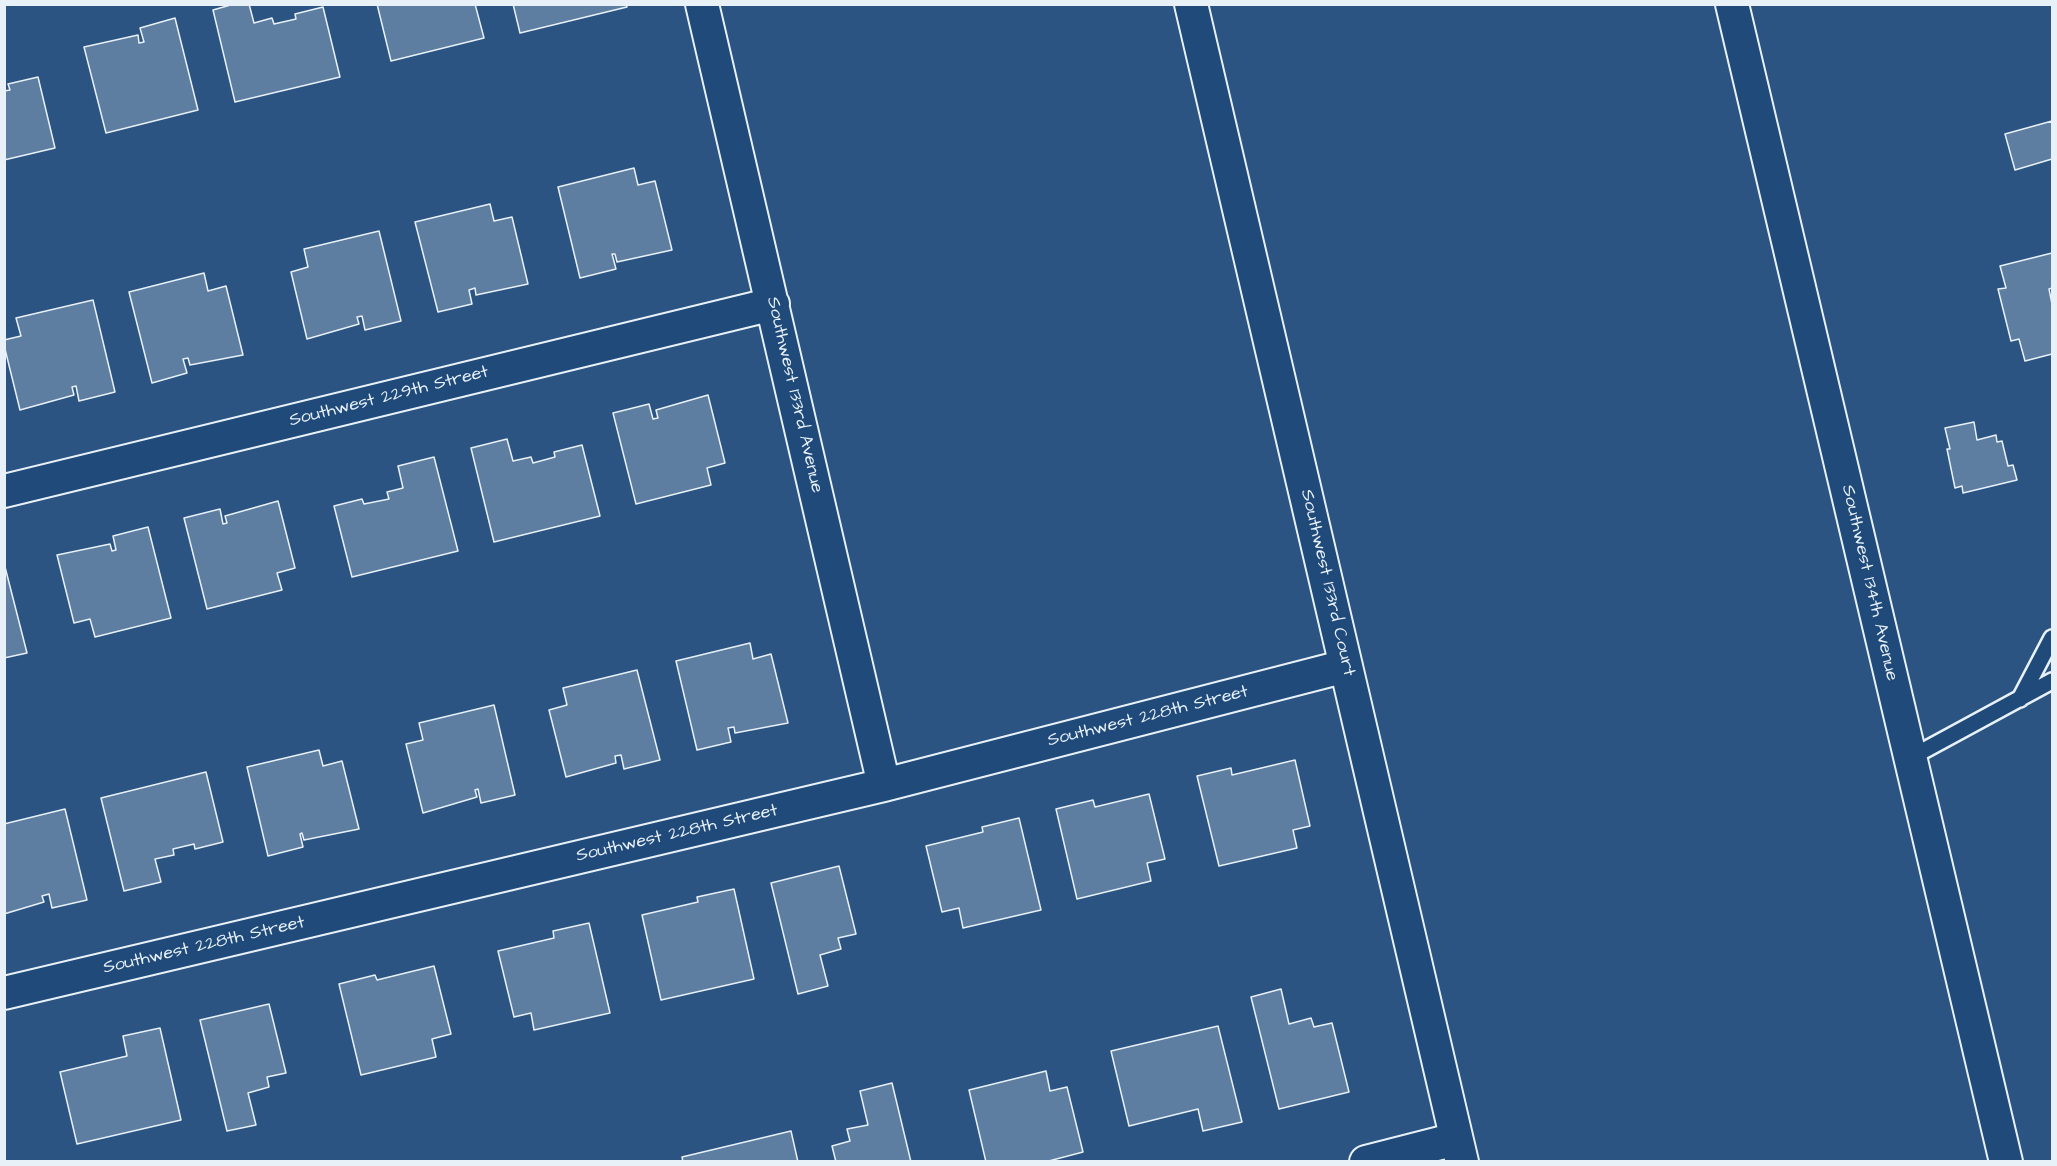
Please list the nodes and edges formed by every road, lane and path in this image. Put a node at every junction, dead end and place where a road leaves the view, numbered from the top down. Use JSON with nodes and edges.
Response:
{"nodes":[{"id":1,"x":702,"y":4,"type":"edge"},
{"id":2,"x":1191,"y":4,"type":"edge"},
{"id":3,"x":1732,"y":4,"type":"edge"},
{"id":4,"x":773,"y":304,"type":"junction"},
{"id":5,"x":4,"y":491,"type":"edge"},
{"id":6,"x":2052,"y":638,"type":"edge"},
{"id":7,"x":1346,"y":666,"type":"junction"},
{"id":8,"x":2052,"y":681,"type":"edge"},
{"id":9,"x":2020,"y":699,"type":"junction"},
{"id":10,"x":1910,"y":758,"type":"junction"},
{"id":11,"x":884,"y":785,"type":"junction"},
{"id":12,"x":4,"y":993,"type":"edge"},
{"id":13,"x":1459,"y":1150,"type":"edge"},
{"id":14,"x":1366,"y":1161,"type":"edge"},
{"id":15,"x":2006,"y":1161,"type":"edge"}],
"edges":[{"from":1,"to":4,"type":"street","name":"Southwest 133rd Avenue"},
{"from":2,"to":7,"type":"street","name":"Southwest 133rd Court"},
{"from":3,"to":10,"type":"street","name":"Southwest 134th Avenue"},
{"from":4,"to":5,"type":"street","name":"Southwest 229th Street"},
{"from":4,"to":11,"type":"street","name":"Southwest 133rd Avenue"},
{"from":6,"to":9,"type":"lane"},
{"from":7,"to":11,"type":"street","name":"Southwest 228th Street"},
{"from":7,"to":13,"type":"street","name":"Southwest 133rd Court"},
{"from":8,"to":9,"type":"lane"},
{"from":9,"to":10,"type":"lane"},
{"from":10,"to":15,"type":"street","name":"Southwest 134th Avenue"},
{"from":11,"to":12,"type":"street","name":"Southwest 228th Street"},
{"from":13,"to":14,"type":"street"}]}
